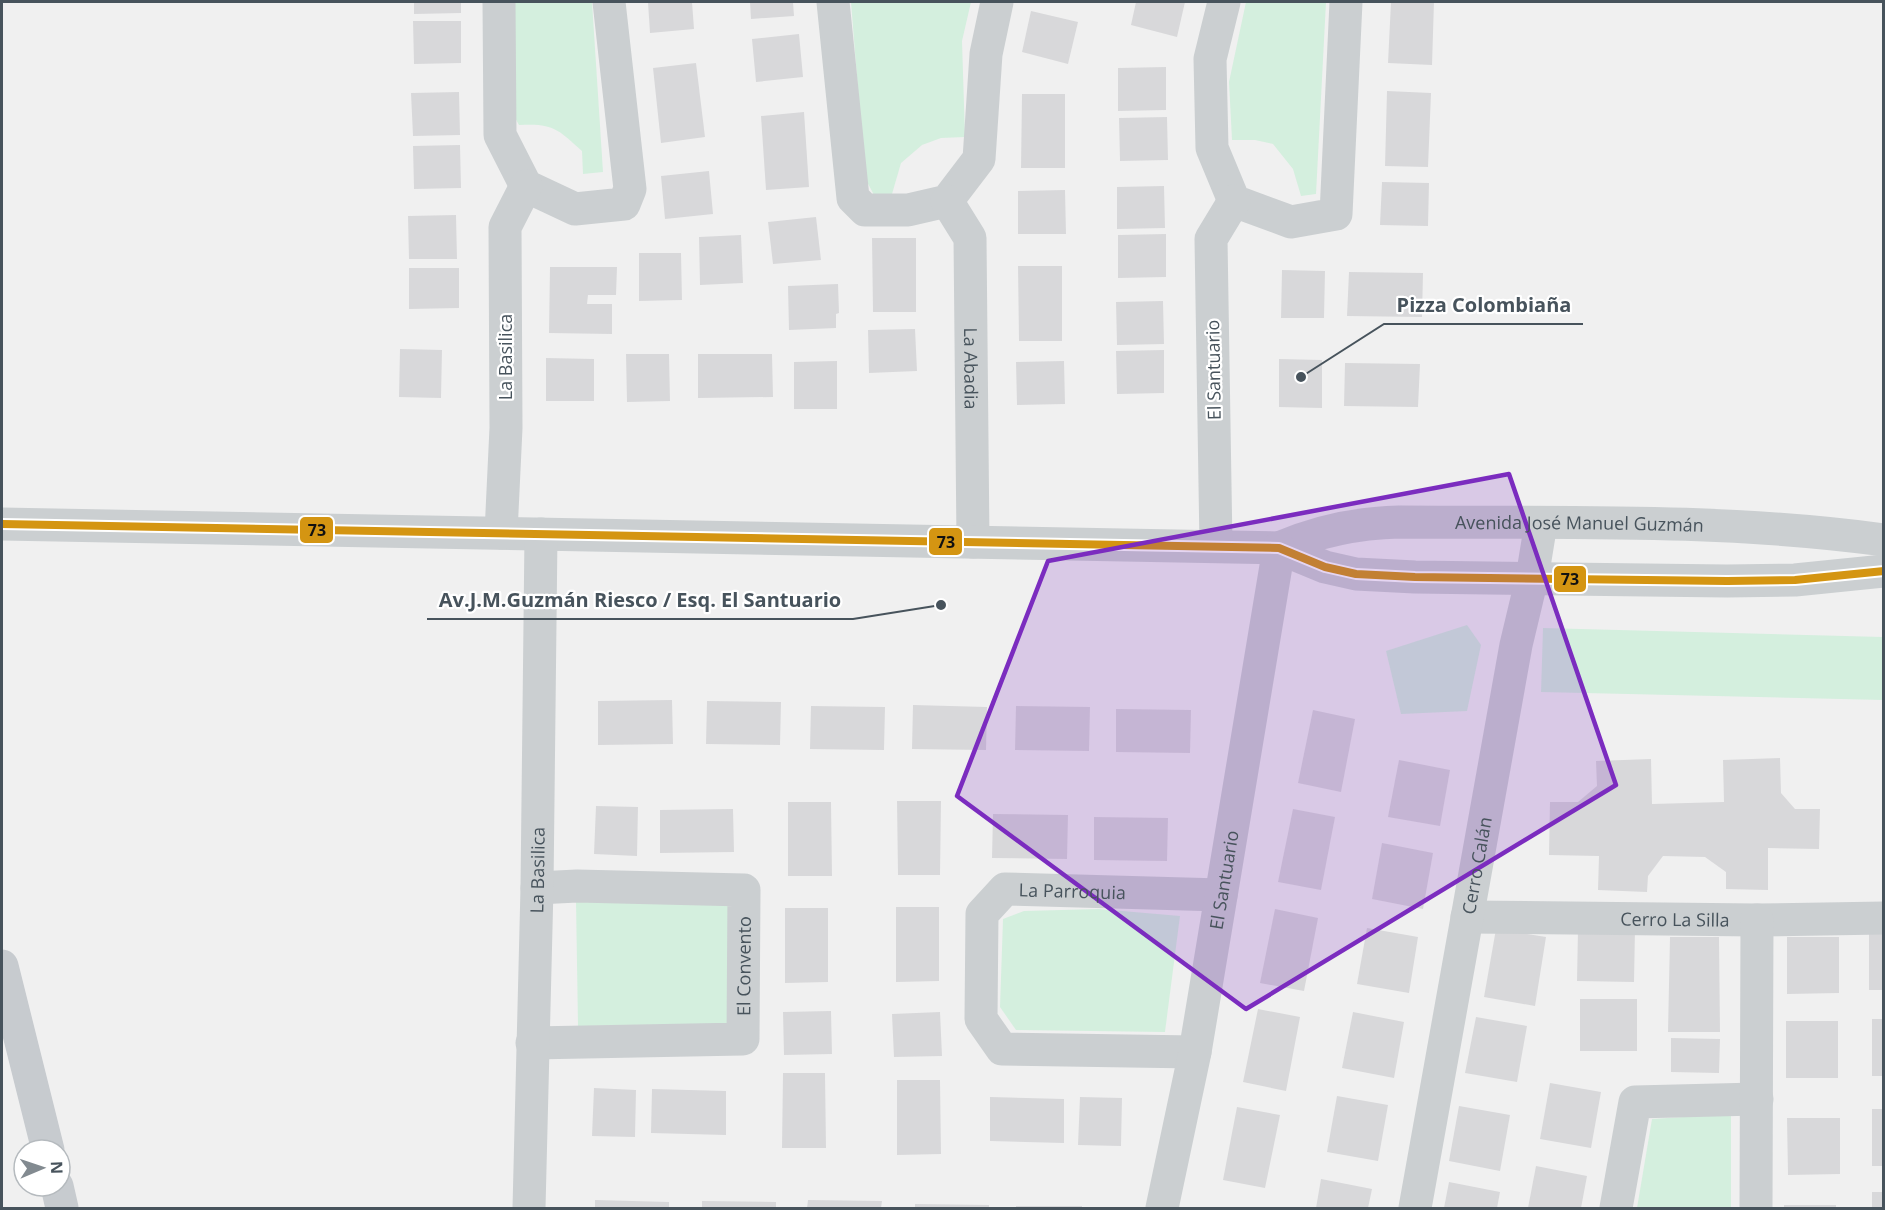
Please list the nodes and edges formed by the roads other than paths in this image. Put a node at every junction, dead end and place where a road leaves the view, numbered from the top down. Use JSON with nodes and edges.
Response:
{"nodes":[{"id":1,"x":499,"y":2,"type":"edge"},
{"id":2,"x":609,"y":2,"type":"edge"},
{"id":3,"x":833,"y":2,"type":"edge"},
{"id":4,"x":997,"y":2,"type":"edge"},
{"id":5,"x":1224,"y":2,"type":"edge"},
{"id":6,"x":1346,"y":2,"type":"edge"},
{"id":7,"x":526,"y":186,"type":"junction"},
{"id":8,"x":947,"y":201,"type":"junction"},
{"id":9,"x":1234,"y":201,"type":"junction"},
{"id":10,"x":1541,"y":523,"type":"junction"},
{"id":11,"x":2,"y":524,"type":"edge"},
{"id":12,"x":501,"y":533,"type":"junction"},
{"id":13,"x":541,"y":534,"type":"junction"},
{"id":14,"x":1884,"y":540,"type":"edge"},
{"id":15,"x":973,"y":542,"type":"junction"},
{"id":16,"x":1216,"y":546,"type":"junction"},
{"id":17,"x":1279,"y":548,"type":"junction"},
{"id":18,"x":1884,"y":571,"type":"edge"},
{"id":19,"x":1532,"y":578,"type":"junction"},
{"id":20,"x":537,"y":888,"type":"junction"},
{"id":21,"x":1221,"y":896,"type":"junction"},
{"id":22,"x":1467,"y":917,"type":"junction"},
{"id":23,"x":1884,"y":918,"type":"edge"},
{"id":24,"x":1757,"y":920,"type":"junction"},
{"id":25,"x":2,"y":966,"type":"edge"},
{"id":26,"x":532,"y":1043,"type":"junction"},
{"id":27,"x":1195,"y":1052,"type":"junction"},
{"id":28,"x":1756,"y":1099,"type":"junction"},
{"id":29,"x":45,"y":1138,"type":"edge"},
{"id":30,"x":529,"y":1209,"type":"edge"},
{"id":31,"x":1162,"y":1209,"type":"edge"},
{"id":32,"x":1415,"y":1209,"type":"edge"},
{"id":33,"x":1616,"y":1209,"type":"edge"},
{"id":34,"x":1756,"y":1209,"type":"edge"}],
"edges":[{"from":1,"to":7,"type":"street"},
{"from":2,"to":7,"type":"street"},
{"from":3,"to":8,"type":"street"},
{"from":4,"to":8,"type":"street"},
{"from":5,"to":9,"type":"street"},
{"from":6,"to":9,"type":"street"},
{"from":7,"to":12,"type":"street","name":"La Basilica"},
{"from":8,"to":15,"type":"street","name":"La Abadia"},
{"from":9,"to":16,"type":"street","name":"El Santuario"},
{"from":10,"to":14,"type":"street","name":"Avenida José Manuel Guzmán"},
{"from":10,"to":17,"type":"street","name":"Avenida José Manuel Guzmán"},
{"from":10,"to":19,"type":"street","name":"Cerro Calán"},
{"from":11,"to":12,"type":"street","name":"Avenida José Manuel Guzmán"},
{"from":12,"to":13,"type":"street","name":"Avenida José Manuel Guzmán"},
{"from":13,"to":15,"type":"street","name":"Avenida José Manuel Guzmán"},
{"from":13,"to":20,"type":"street","name":"La Basilica"},
{"from":15,"to":16,"type":"street","name":"Avenida José Manuel Guzmán"},
{"from":16,"to":17,"type":"street","name":"Avenida José Manuel Guzmán"},
{"from":17,"to":19,"type":"street","name":"Avenida José Manuel Guzmán"},
{"from":17,"to":21,"type":"street","name":"El Santuario"},
{"from":18,"to":19,"type":"street","name":"Avenida José Manuel Guzmán"},
{"from":19,"to":22,"type":"street","name":"Cerro Calán"},
{"from":20,"to":26,"type":"street","name":"La Basilica"},
{"from":20,"to":26,"type":"street","name":"El Convento"},
{"from":21,"to":27,"type":"street","name":"El Santuario"},
{"from":21,"to":27,"type":"street","name":"La Parroquia"},
{"from":22,"to":24,"type":"street","name":"Cerro La Silla"},
{"from":22,"to":32,"type":"street","name":"Cerro Calán"},
{"from":23,"to":24,"type":"street","name":"Cerro La Silla"},
{"from":24,"to":28,"type":"street"},
{"from":25,"to":29,"type":"main road"},
{"from":26,"to":30,"type":"street","name":"La Basilica"},
{"from":27,"to":31,"type":"street","name":"El Santuario"},
{"from":28,"to":33,"type":"street"},
{"from":28,"to":34,"type":"street"}]}
